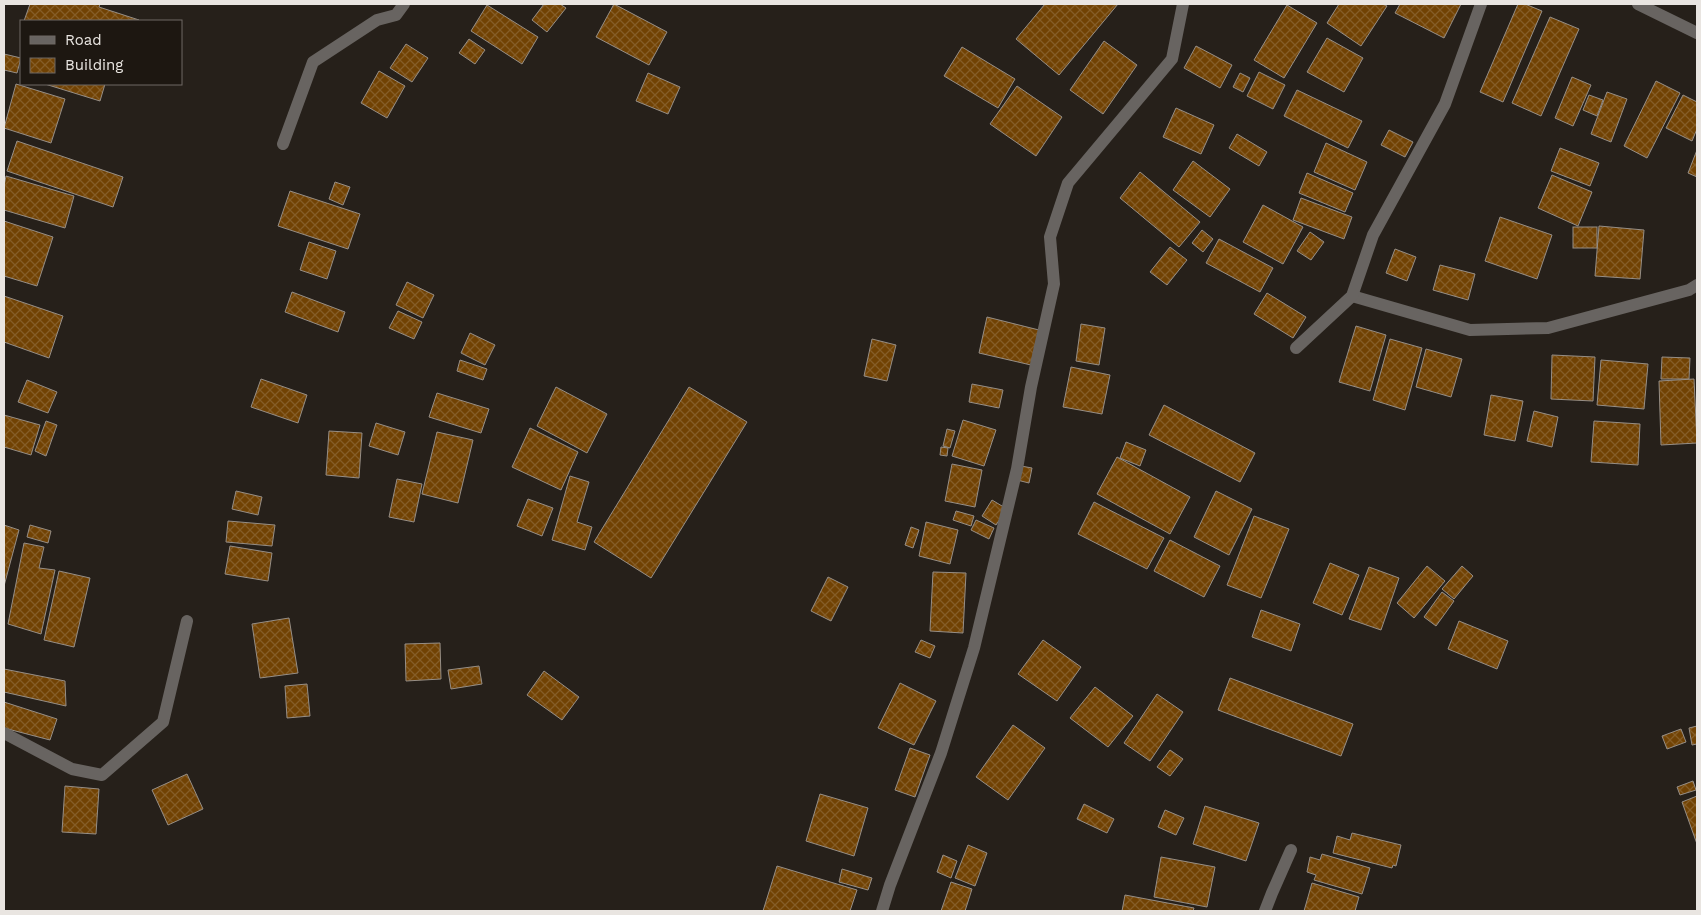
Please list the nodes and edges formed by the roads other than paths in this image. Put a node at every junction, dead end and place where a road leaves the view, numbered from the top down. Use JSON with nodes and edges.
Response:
{"nodes":[{"id":1,"x":404,"y":4,"type":"edge"},
{"id":2,"x":1183,"y":4,"type":"edge"},
{"id":3,"x":1481,"y":4,"type":"edge"},
{"id":4,"x":1638,"y":4,"type":"edge"},
{"id":5,"x":1697,"y":33,"type":"edge"},
{"id":6,"x":283,"y":144,"type":"dead end"},
{"id":7,"x":1697,"y":285,"type":"edge"},
{"id":8,"x":1352,"y":296,"type":"junction"},
{"id":9,"x":1296,"y":348,"type":"dead end"},
{"id":10,"x":187,"y":621,"type":"dead end"},
{"id":11,"x":4,"y":733,"type":"edge"},
{"id":12,"x":1291,"y":850,"type":"dead end"},
{"id":13,"x":882,"y":911,"type":"edge"},
{"id":14,"x":1266,"y":911,"type":"edge"}],
"edges":[{"from":1,"to":6,"type":"street"},
{"from":2,"to":13,"type":"street"},
{"from":3,"to":8,"type":"street"},
{"from":4,"to":5,"type":"street"},
{"from":7,"to":8,"type":"street"},
{"from":8,"to":9,"type":"street"},
{"from":10,"to":11,"type":"street"},
{"from":12,"to":14,"type":"street"}]}
